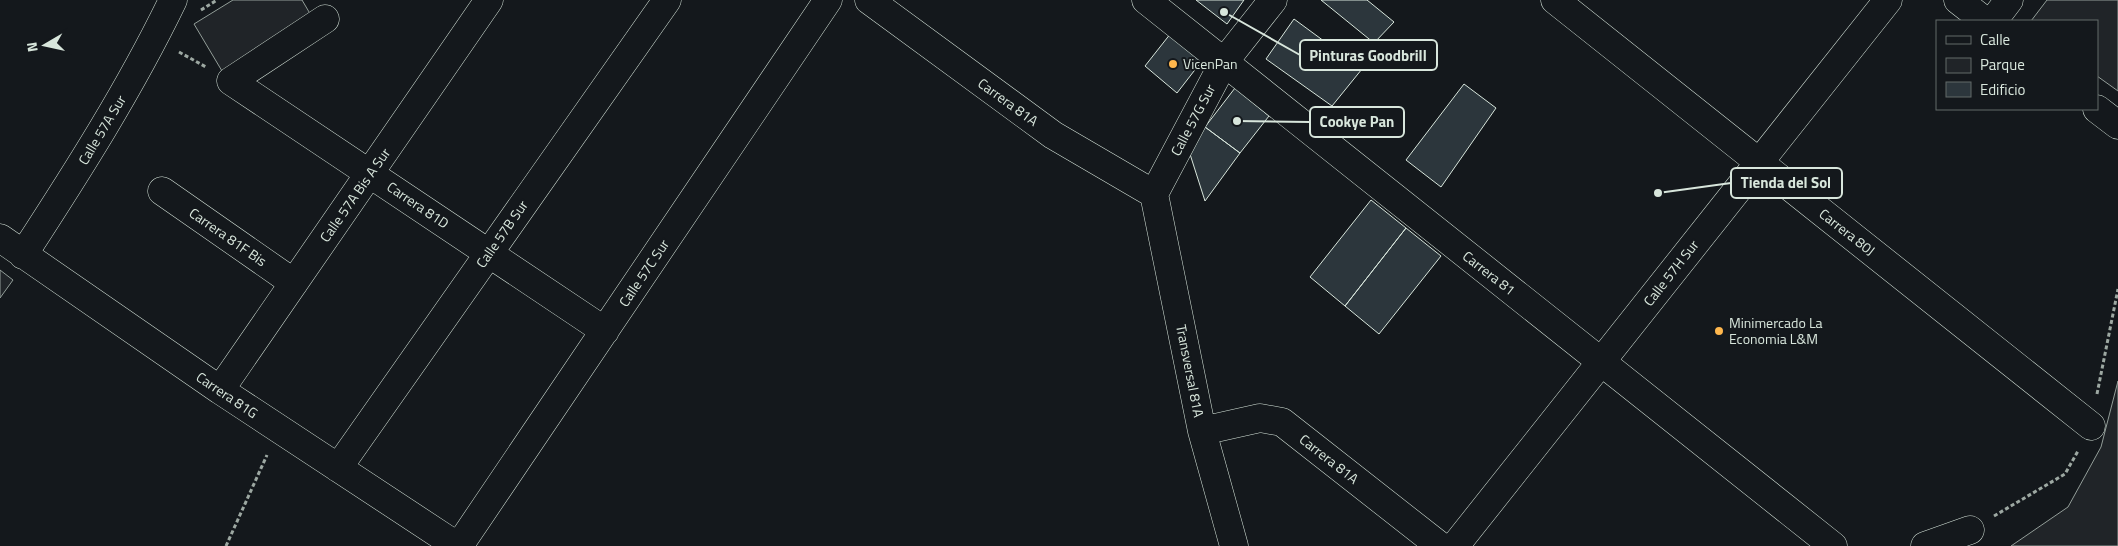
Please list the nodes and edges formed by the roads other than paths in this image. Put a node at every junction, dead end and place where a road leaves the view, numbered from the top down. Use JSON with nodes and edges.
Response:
{"nodes":[{"id":1,"x":173,"y":0,"type":"edge"},
{"id":2,"x":490,"y":0,"type":"edge"},
{"id":3,"x":667,"y":0,"type":"edge"},
{"id":4,"x":828,"y":0,"type":"edge"},
{"id":5,"x":869,"y":0,"type":"edge"},
{"id":6,"x":1146,"y":0,"type":"edge"},
{"id":7,"x":1273,"y":0,"type":"edge"},
{"id":8,"x":1556,"y":0,"type":"edge"},
{"id":9,"x":1888,"y":0,"type":"edge"},
{"id":10,"x":1958,"y":0,"type":"edge"},
{"id":11,"x":2009,"y":0,"type":"edge"},
{"id":12,"x":324,"y":19,"type":"dead end"},
{"id":13,"x":1984,"y":20,"type":"edge"},
{"id":14,"x":1994,"y":20,"type":"edge"},
{"id":15,"x":1224,"y":62,"type":"junction"},
{"id":16,"x":2098,"y":109,"type":"edge"},
{"id":17,"x":2118,"y":125,"type":"edge"},
{"id":18,"x":1759,"y":162,"type":"junction"},
{"id":19,"x":371,"y":173,"type":"junction"},
{"id":20,"x":162,"y":191,"type":"dead end"},
{"id":21,"x":1154,"y":194,"type":"junction"},
{"id":22,"x":0,"y":238,"type":"edge"},
{"id":23,"x":489,"y":252,"type":"junction"},
{"id":24,"x":23,"y":254,"type":"junction"},
{"id":25,"x":294,"y":283,"type":"junction"},
{"id":26,"x":605,"y":330,"type":"junction"},
{"id":27,"x":1601,"y":362,"type":"junction"},
{"id":28,"x":220,"y":390,"type":"junction"},
{"id":29,"x":2091,"y":426,"type":"dead end"},
{"id":30,"x":1202,"y":431,"type":"junction"},
{"id":31,"x":338,"y":468,"type":"junction"},
{"id":32,"x":1970,"y":530,"type":"dead end"},
{"id":33,"x":458,"y":546,"type":"edge"},
{"id":34,"x":1234,"y":546,"type":"edge"},
{"id":35,"x":1440,"y":546,"type":"edge"},
{"id":36,"x":1455,"y":546,"type":"edge"},
{"id":37,"x":1833,"y":546,"type":"edge"},
{"id":38,"x":1925,"y":546,"type":"edge"}],
"edges":[{"from":1,"to":24,"type":"street","name":"Calle 57A Sur"},
{"from":2,"to":19,"type":"street","name":"Calle 57A Bis A Sur"},
{"from":3,"to":23,"type":"street","name":"Calle 57B Sur"},
{"from":4,"to":26,"type":"street","name":"Calle 57C Sur"},
{"from":5,"to":21,"type":"street","name":"Carrera 81A"},
{"from":6,"to":15,"type":"street","name":"Carrera 81"},
{"from":7,"to":15,"type":"street","name":"Calle 57G Sur"},
{"from":8,"to":18,"type":"street","name":"Carrera 80J"},
{"from":9,"to":18,"type":"street","name":"Calle 57H Sur"},
{"from":10,"to":13,"type":"street"},
{"from":11,"to":14,"type":"street"},
{"from":12,"to":19,"type":"street","name":"Carrera 81D"},
{"from":15,"to":21,"type":"street","name":"Calle 57G Sur"},
{"from":15,"to":27,"type":"street","name":"Carrera 81"},
{"from":16,"to":17,"type":"street"},
{"from":18,"to":27,"type":"street","name":"Calle 57H Sur"},
{"from":18,"to":29,"type":"street","name":"Carrera 80J"},
{"from":19,"to":23,"type":"street","name":"Carrera 81D"},
{"from":19,"to":25,"type":"street","name":"Calle 57A Bis A Sur"},
{"from":20,"to":25,"type":"street","name":"Carrera 81F Bis"},
{"from":21,"to":30,"type":"street","name":"Transversal 81A"},
{"from":22,"to":24,"type":"street","name":"Carrera 81G"},
{"from":23,"to":26,"type":"street","name":"Carrera 81D"},
{"from":23,"to":31,"type":"street","name":"Calle 57B Sur"},
{"from":24,"to":28,"type":"street","name":"Carrera 81G"},
{"from":25,"to":28,"type":"street","name":"Calle 57A Bis A Sur"},
{"from":26,"to":33,"type":"street","name":"Calle 57C Sur"},
{"from":27,"to":36,"type":"street","name":"Calle 57H Sur"},
{"from":27,"to":37,"type":"street","name":"Carrera 81"},
{"from":28,"to":31,"type":"street","name":"Carrera 81G"},
{"from":30,"to":34,"type":"street","name":"Transversal 81A"},
{"from":30,"to":35,"type":"street","name":"Carrera 81A"},
{"from":31,"to":33,"type":"street","name":"Carrera 81G"},
{"from":32,"to":38,"type":"street"}]}
